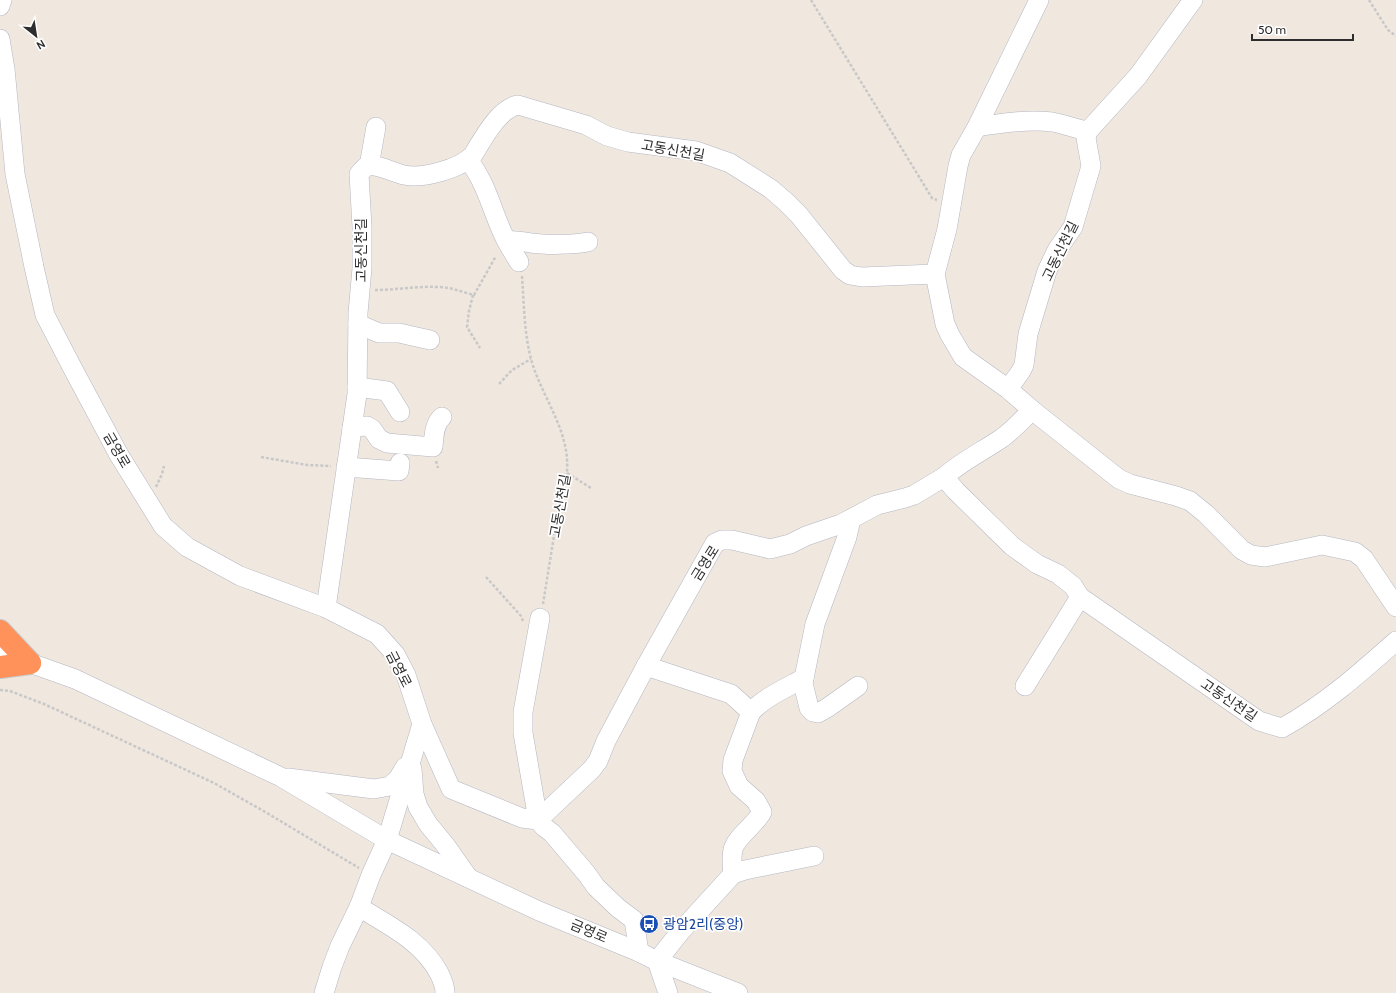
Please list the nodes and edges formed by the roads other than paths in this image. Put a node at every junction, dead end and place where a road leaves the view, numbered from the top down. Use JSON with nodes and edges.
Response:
{"nodes":[{"id":1,"x":2,"y":0,"type":"edge"},
{"id":2,"x":1039,"y":0,"type":"edge"},
{"id":3,"x":1193,"y":0,"type":"edge"},
{"id":4,"x":0,"y":6,"type":"edge"},
{"id":5,"x":0,"y":39,"type":"edge"},
{"id":6,"x":376,"y":126,"type":"dead end"},
{"id":7,"x":977,"y":127,"type":"junction"},
{"id":8,"x":1088,"y":131,"type":"junction"},
{"id":9,"x":468,"y":160,"type":"junction"},
{"id":10,"x":369,"y":166,"type":"junction"},
{"id":11,"x":506,"y":241,"type":"junction"},
{"id":12,"x":588,"y":242,"type":"dead end"},
{"id":13,"x":518,"y":262,"type":"road end"},
{"id":14,"x":934,"y":274,"type":"junction"},
{"id":15,"x":358,"y":324,"type":"junction"},
{"id":16,"x":430,"y":340,"type":"dead end"},
{"id":17,"x":357,"y":387,"type":"junction"},
{"id":18,"x":1008,"y":389,"type":"junction"},
{"id":19,"x":1032,"y":410,"type":"junction"},
{"id":20,"x":400,"y":412,"type":"dead end"},
{"id":21,"x":442,"y":417,"type":"dead end"},
{"id":22,"x":352,"y":427,"type":"junction"},
{"id":23,"x":400,"y":463,"type":"dead end"},
{"id":24,"x":346,"y":467,"type":"junction"},
{"id":25,"x":944,"y":476,"type":"junction"},
{"id":26,"x":851,"y":519,"type":"junction"},
{"id":27,"x":1080,"y":597,"type":"junction"},
{"id":28,"x":1396,"y":607,"type":"edge"},
{"id":29,"x":326,"y":608,"type":"junction"},
{"id":30,"x":540,"y":618,"type":"road end"},
{"id":31,"x":0,"y":631,"type":"edge"},
{"id":32,"x":1396,"y":642,"type":"edge"},
{"id":33,"x":0,"y":654,"type":"edge"},
{"id":34,"x":30,"y":663,"type":"junction"},
{"id":35,"x":646,"y":666,"type":"junction"},
{"id":36,"x":0,"y":667,"type":"edge"},
{"id":37,"x":804,"y":678,"type":"junction"},
{"id":38,"x":858,"y":686,"type":"dead end"},
{"id":39,"x":1025,"y":686,"type":"dead end"},
{"id":40,"x":751,"y":712,"type":"junction"},
{"id":41,"x":422,"y":724,"type":"junction"},
{"id":42,"x":412,"y":756,"type":"junction"},
{"id":43,"x":281,"y":777,"type":"junction"},
{"id":44,"x":538,"y":820,"type":"junction"},
{"id":45,"x":387,"y":840,"type":"junction"},
{"id":46,"x":814,"y":856,"type":"dead end"},
{"id":47,"x":733,"y":874,"type":"junction"},
{"id":48,"x":466,"y":876,"type":"junction"},
{"id":49,"x":359,"y":907,"type":"junction"},
{"id":50,"x":639,"y":952,"type":"junction"},
{"id":51,"x":657,"y":961,"type":"junction"},
{"id":52,"x":324,"y":993,"type":"edge"},
{"id":53,"x":445,"y":993,"type":"edge"},
{"id":54,"x":668,"y":993,"type":"edge"},
{"id":55,"x":738,"y":993,"type":"edge"}],
"edges":[{"from":1,"to":4,"type":"street"},
{"from":2,"to":7,"type":"street"},
{"from":3,"to":8,"type":"street"},
{"from":5,"to":29,"type":"street","name":"금영로"},
{"from":6,"to":10,"type":"street"},
{"from":7,"to":8,"type":"street"},
{"from":7,"to":14,"type":"street"},
{"from":8,"to":18,"type":"street","name":"고동신천길"},
{"from":9,"to":10,"type":"street"},
{"from":9,"to":11,"type":"street"},
{"from":9,"to":14,"type":"street","name":"고동신천길"},
{"from":10,"to":15,"type":"street","name":"고동신천길"},
{"from":11,"to":12,"type":"street"},
{"from":11,"to":13,"type":"street"},
{"from":14,"to":18,"type":"street"},
{"from":15,"to":16,"type":"street"},
{"from":15,"to":17,"type":"street","name":"고동신천길"},
{"from":17,"to":20,"type":"street"},
{"from":17,"to":22,"type":"street","name":"고동신천길"},
{"from":18,"to":19,"type":"street"},
{"from":19,"to":25,"type":"street"},
{"from":19,"to":28,"type":"street"},
{"from":21,"to":22,"type":"street"},
{"from":22,"to":24,"type":"street","name":"고동신천길"},
{"from":23,"to":24,"type":"street"},
{"from":24,"to":29,"type":"street","name":"고동신천길"},
{"from":25,"to":26,"type":"street"},
{"from":25,"to":27,"type":"street","name":"고동신천길"},
{"from":26,"to":35,"type":"street","name":"금영로"},
{"from":26,"to":37,"type":"street"},
{"from":27,"to":32,"type":"street","name":"고동신천길"},
{"from":27,"to":39,"type":"street"},
{"from":29,"to":41,"type":"street","name":"금영로"},
{"from":30,"to":44,"type":"street"},
{"from":31,"to":34,"type":"highway"},
{"from":33,"to":34,"type":"street"},
{"from":34,"to":36,"type":"highway"},
{"from":34,"to":43,"type":"street"},
{"from":35,"to":40,"type":"street"},
{"from":35,"to":44,"type":"street","name":"금영로"},
{"from":37,"to":38,"type":"street"},
{"from":37,"to":40,"type":"street"},
{"from":40,"to":47,"type":"street"},
{"from":41,"to":42,"type":"street"},
{"from":41,"to":44,"type":"street","name":"금영로"},
{"from":42,"to":43,"type":"street"},
{"from":42,"to":45,"type":"street"},
{"from":42,"to":48,"type":"street"},
{"from":43,"to":45,"type":"street","name":"금영로"},
{"from":44,"to":50,"type":"street"},
{"from":45,"to":48,"type":"street","name":"금영로"},
{"from":45,"to":49,"type":"street"},
{"from":46,"to":47,"type":"street"},
{"from":47,"to":51,"type":"street"},
{"from":48,"to":50,"type":"street","name":"금영로"},
{"from":49,"to":52,"type":"street"},
{"from":49,"to":53,"type":"street"},
{"from":50,"to":51,"type":"street","name":"금영로"},
{"from":51,"to":54,"type":"street"},
{"from":51,"to":55,"type":"street","name":"금영로"}]}
